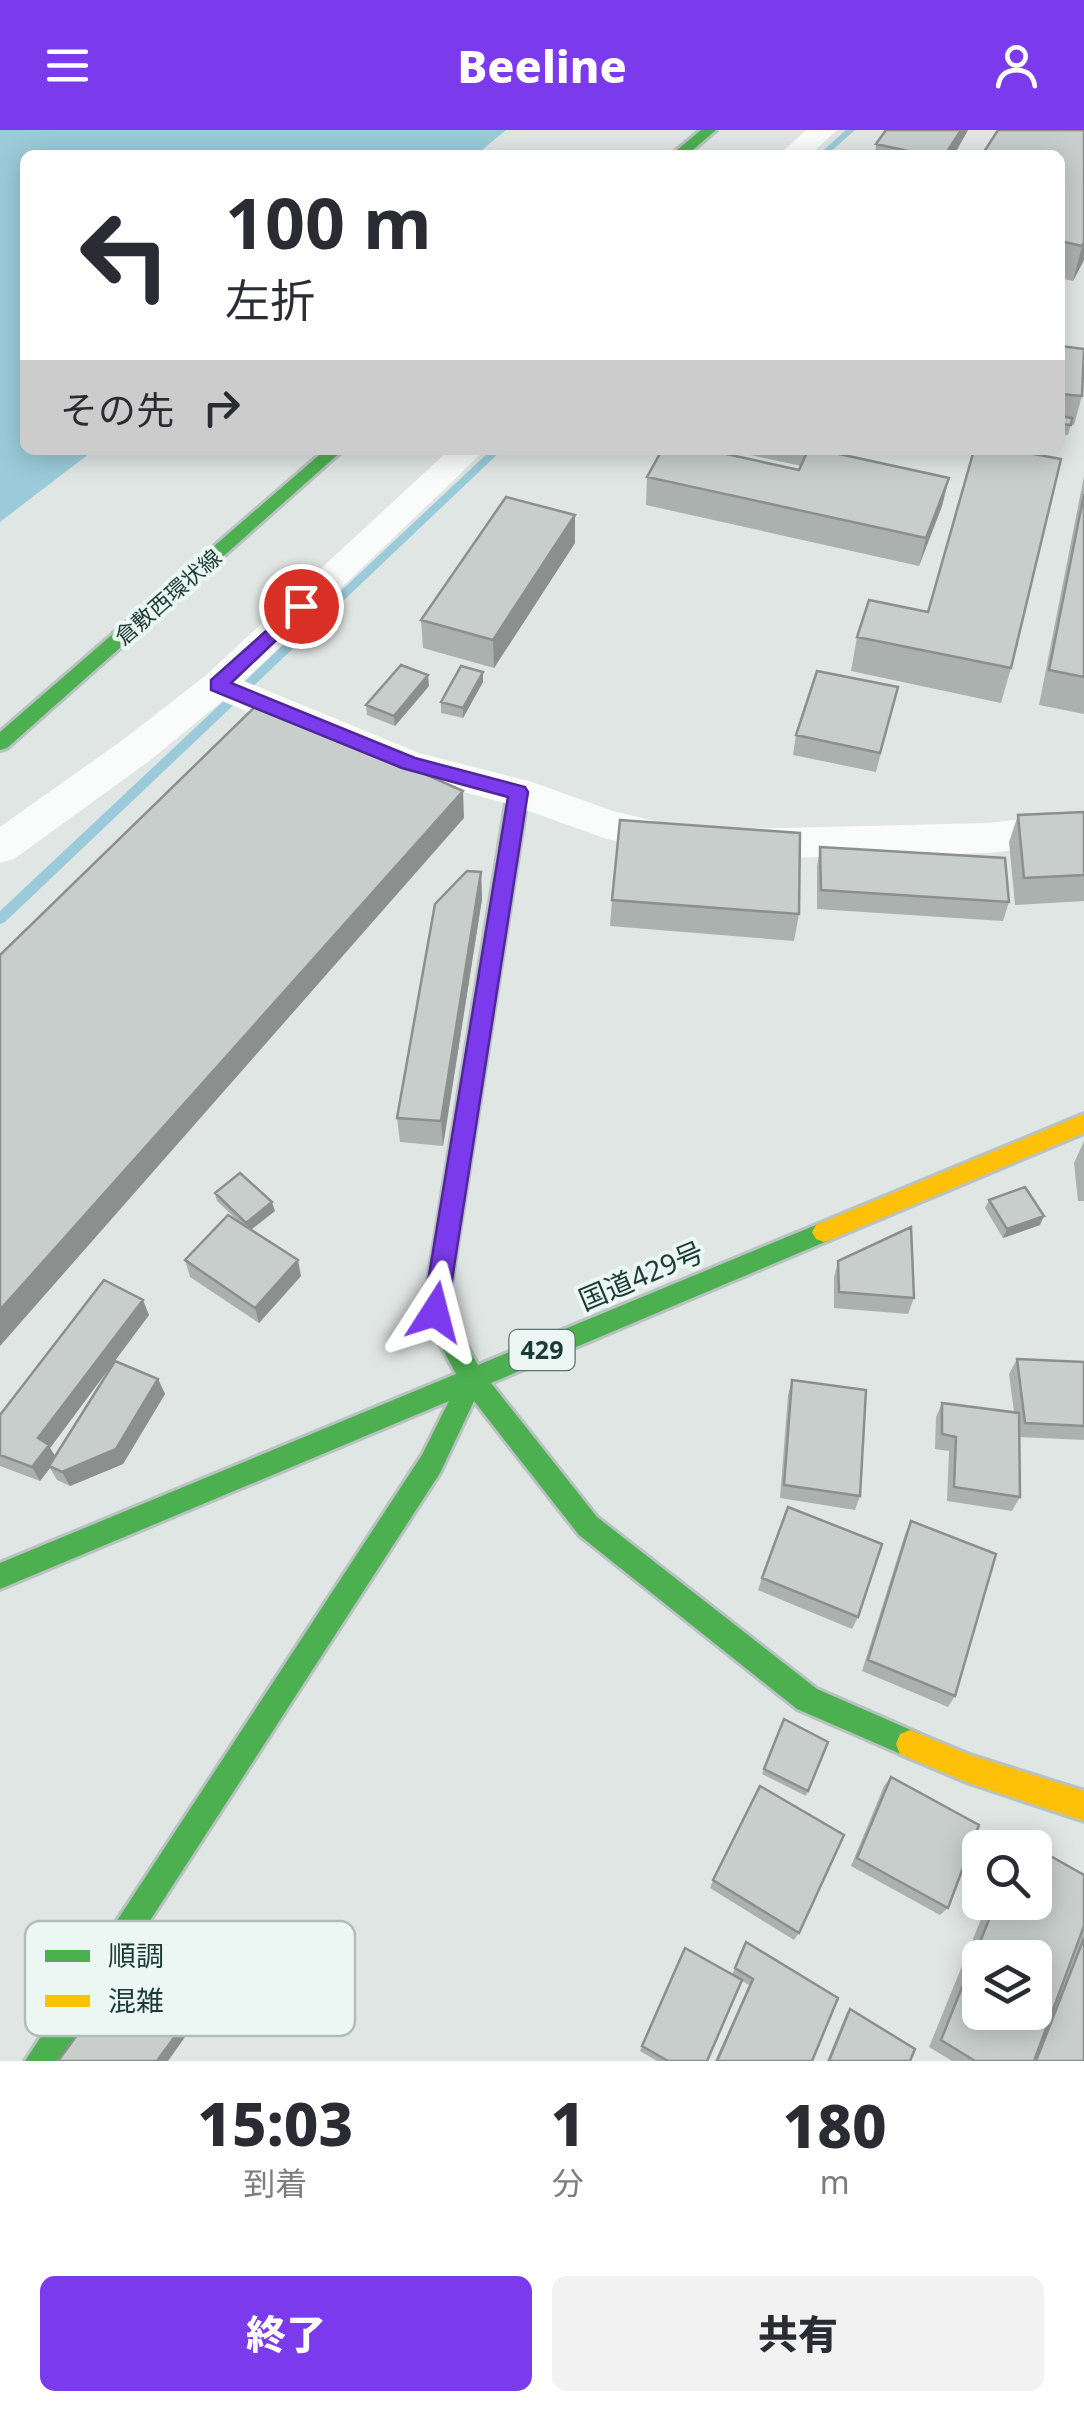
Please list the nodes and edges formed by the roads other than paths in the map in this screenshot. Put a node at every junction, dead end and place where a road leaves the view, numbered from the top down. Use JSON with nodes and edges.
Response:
{"nodes":[{"id":1,"x":709,"y":130,"type":"edge"},
{"id":2,"x":823,"y":130,"type":"edge"},
{"id":3,"x":684,"y":150,"type":"edge"},
{"id":4,"x":799,"y":150,"type":"edge"},
{"id":5,"x":329,"y":455,"type":"edge"},
{"id":6,"x":463,"y":455,"type":"edge"},
{"id":7,"x":233,"y":691,"type":"junction"},
{"id":8,"x":0,"y":743,"type":"edge"},
{"id":9,"x":518,"y":792,"type":"junction"},
{"id":10,"x":1084,"y":828,"type":"edge"},
{"id":11,"x":0,"y":848,"type":"edge"},
{"id":12,"x":1084,"y":1124,"type":"edge"},
{"id":13,"x":472,"y":1379,"type":"junction"},
{"id":14,"x":0,"y":1576,"type":"edge"},
{"id":15,"x":1084,"y":1806,"type":"edge"},
{"id":16,"x":132,"y":1921,"type":"edge"},
{"id":17,"x":57,"y":2036,"type":"edge"},
{"id":18,"x":41,"y":2061,"type":"edge"}],
"edges":[{"from":1,"to":3,"type":"main road"},
{"from":2,"to":4,"type":"street"},
{"from":5,"to":8,"type":"main road","name":"倉敷西環状線"},
{"from":6,"to":7,"type":"street"},
{"from":7,"to":9,"type":"street"},
{"from":7,"to":11,"type":"street"},
{"from":9,"to":10,"type":"street"},
{"from":9,"to":13,"type":"main road"},
{"from":12,"to":13,"type":"main road","name":"国道429号","number":"429"},
{"from":13,"to":14,"type":"main road","name":"国道429号","number":"429"},
{"from":13,"to":15,"type":"main road"},
{"from":13,"to":16,"type":"main road"},
{"from":17,"to":18,"type":"main road"}]}
